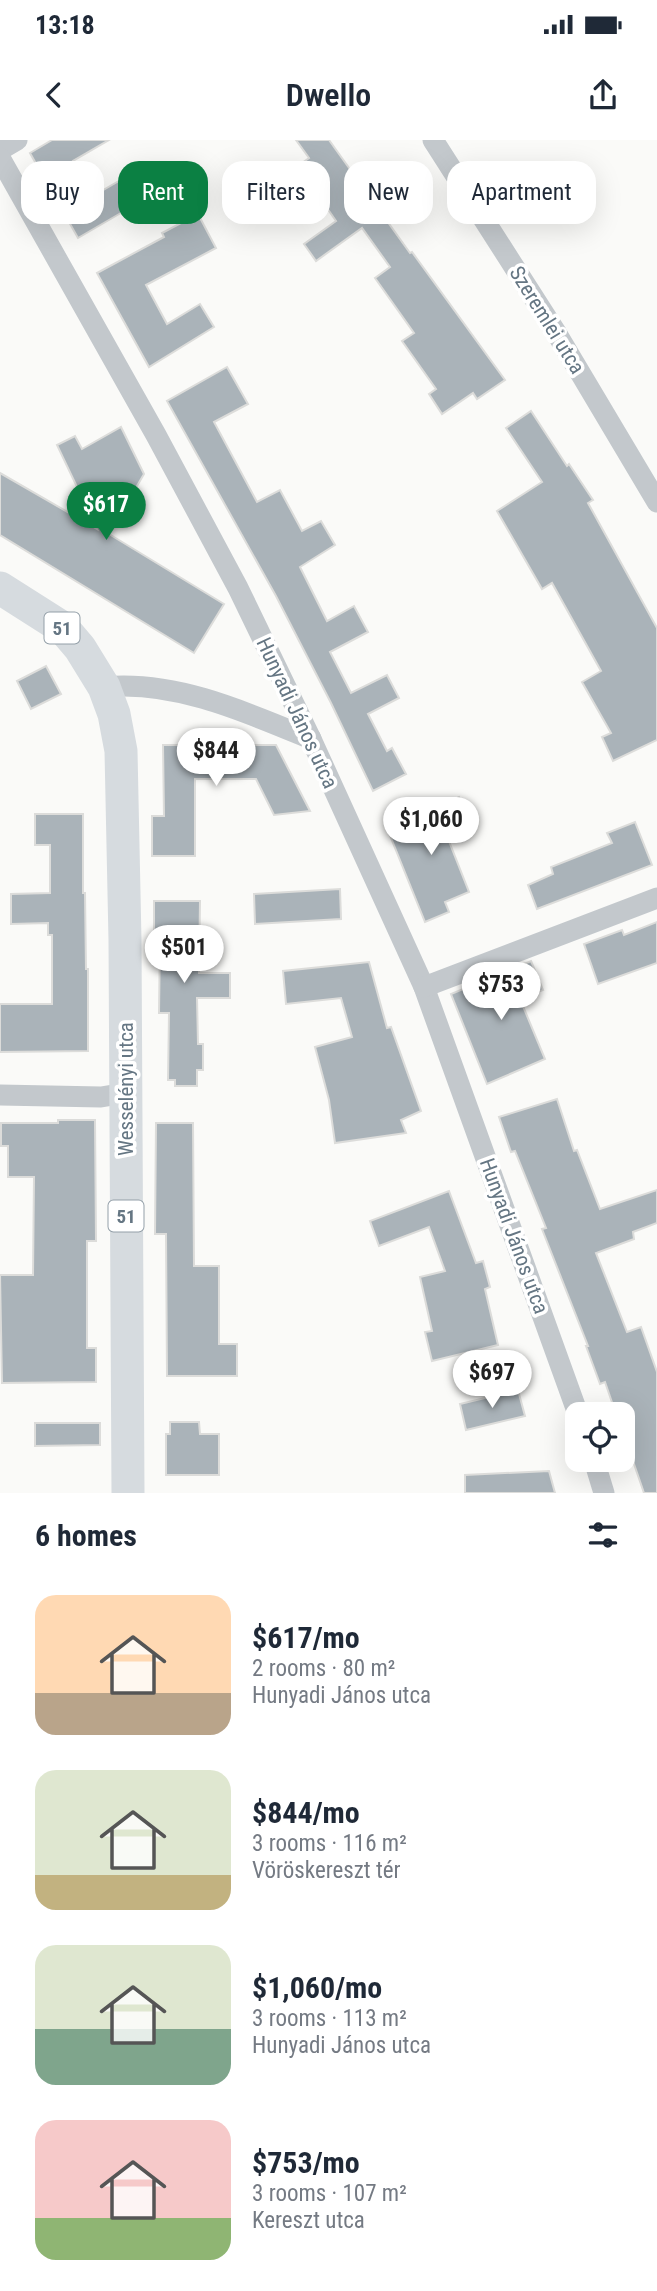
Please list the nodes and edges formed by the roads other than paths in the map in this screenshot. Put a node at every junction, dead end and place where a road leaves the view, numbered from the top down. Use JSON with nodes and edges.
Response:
{"nodes":[{"id":1,"x":17,"y":140,"type":"edge"},
{"id":2,"x":433,"y":140,"type":"edge"},
{"id":3,"x":0,"y":150,"type":"edge"},
{"id":4,"x":0,"y":158,"type":"edge"},
{"id":5,"x":657,"y":502,"type":"edge"},
{"id":6,"x":0,"y":588,"type":"edge"},
{"id":7,"x":104,"y":687,"type":"junction"},
{"id":8,"x":311,"y":739,"type":"junction"},
{"id":9,"x":657,"y":898,"type":"edge"},
{"id":10,"x":424,"y":987,"type":"junction"},
{"id":11,"x":125,"y":1093,"type":"junction"},
{"id":12,"x":0,"y":1095,"type":"edge"},
{"id":13,"x":574,"y":1402,"type":"edge"},
{"id":14,"x":598,"y":1472,"type":"edge"},
{"id":15,"x":128,"y":1493,"type":"edge"},
{"id":16,"x":604,"y":1493,"type":"edge"}],
"edges":[{"from":1,"to":3,"type":"street"},
{"from":2,"to":5,"type":"street","name":"Szeremlei utca"},
{"from":4,"to":8,"type":"street","name":"Hunyadi János utca"},
{"from":6,"to":7,"type":"main road","number":"51"},
{"from":7,"to":8,"type":"street"},
{"from":7,"to":11,"type":"main road","name":"Wesselényi utca","number":"51"},
{"from":8,"to":10,"type":"street","name":"Hunyadi János utca"},
{"from":9,"to":10,"type":"street"},
{"from":10,"to":13,"type":"street","name":"Hunyadi János utca"},
{"from":11,"to":12,"type":"street"},
{"from":11,"to":15,"type":"main road","name":"Wesselényi utca","number":"51"},
{"from":14,"to":16,"type":"street"}]}
